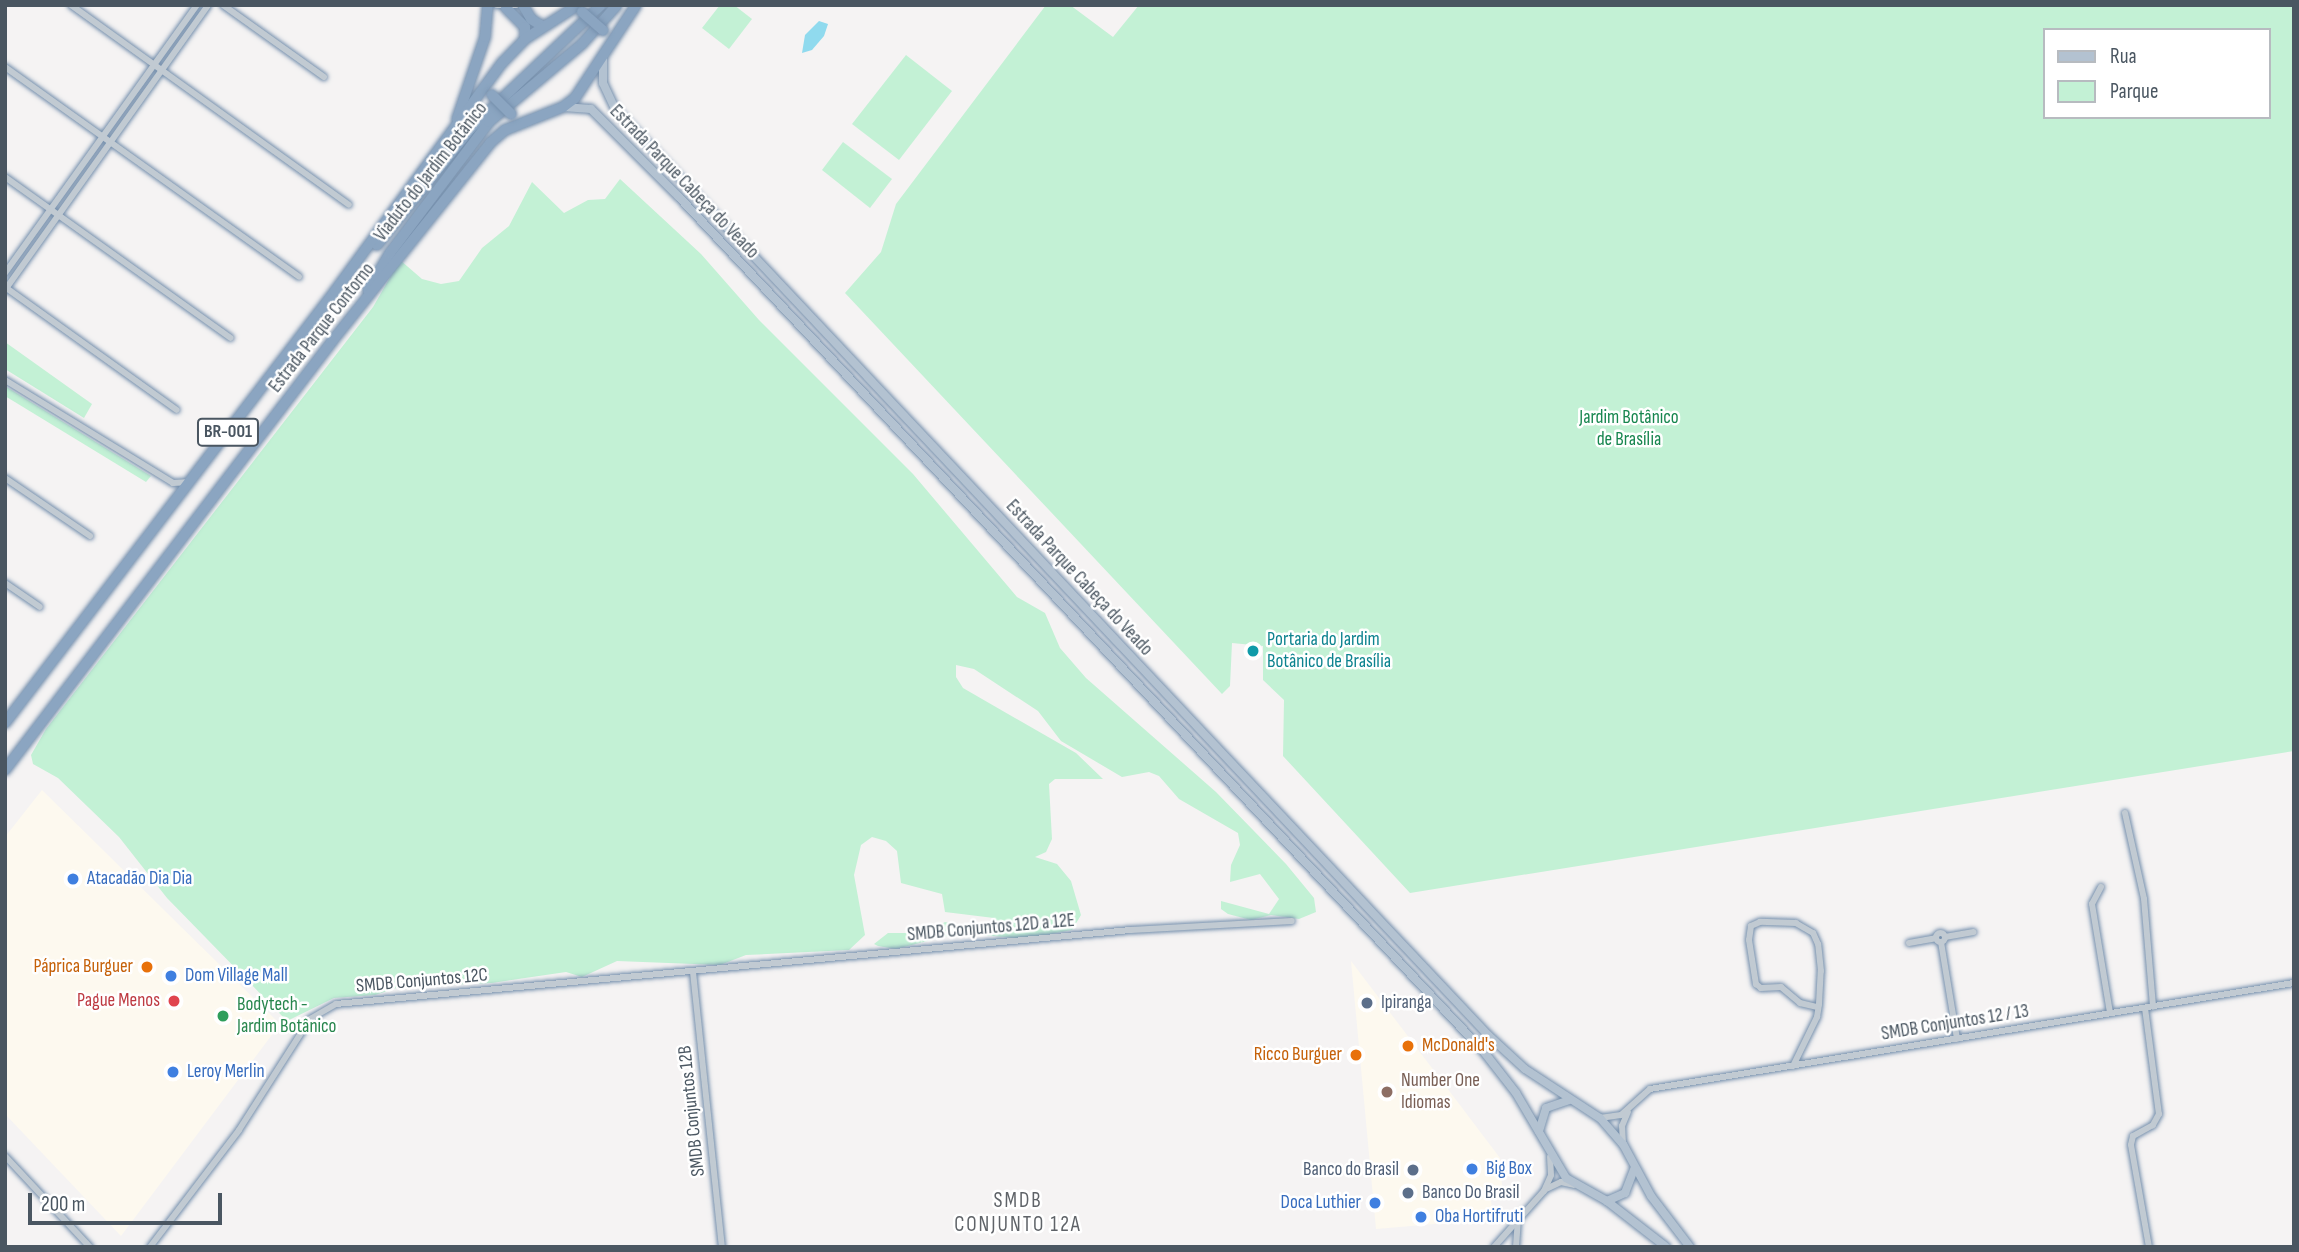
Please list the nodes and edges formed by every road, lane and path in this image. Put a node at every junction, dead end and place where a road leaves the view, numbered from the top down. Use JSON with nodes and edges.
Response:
{"nodes":[{"id":1,"x":71,"y":5,"type":"edge"},
{"id":2,"x":197,"y":5,"type":"edge"},
{"id":3,"x":208,"y":5,"type":"edge"},
{"id":4,"x":223,"y":5,"type":"edge"},
{"id":5,"x":488,"y":5,"type":"edge"},
{"id":6,"x":523,"y":5,"type":"edge"},
{"id":7,"x":601,"y":5,"type":"edge"},
{"id":8,"x":617,"y":5,"type":"edge"},
{"id":9,"x":636,"y":5,"type":"edge"},
{"id":10,"x":506,"y":6,"type":"edge"},
{"id":11,"x":580,"y":8,"type":"edge"},
{"id":12,"x":542,"y":26,"type":"junction"},
{"id":13,"x":525,"y":39,"type":"junction"},
{"id":14,"x":603,"y":56,"type":"junction"},
{"id":15,"x":155,"y":65,"type":"junction"},
{"id":16,"x":5,"y":67,"type":"edge"},
{"id":17,"x":162,"y":70,"type":"junction"},
{"id":18,"x":324,"y":77,"type":"dead end"},
{"id":19,"x":491,"y":79,"type":"junction"},
{"id":20,"x":564,"y":107,"type":"junction"},
{"id":21,"x":530,"y":119,"type":"junction"},
{"id":22,"x":103,"y":137,"type":"junction"},
{"id":23,"x":448,"y":138,"type":"junction"},
{"id":24,"x":110,"y":143,"type":"junction"},
{"id":25,"x":5,"y":177,"type":"edge"},
{"id":26,"x":349,"y":205,"type":"dead end"},
{"id":27,"x":51,"y":209,"type":"junction"},
{"id":28,"x":58,"y":215,"type":"junction"},
{"id":29,"x":5,"y":273,"type":"edge"},
{"id":30,"x":299,"y":277,"type":"dead end"},
{"id":31,"x":6,"y":288,"type":"edge"},
{"id":32,"x":322,"y":308,"type":"junction"},
{"id":33,"x":351,"y":318,"type":"junction"},
{"id":34,"x":231,"y":338,"type":"dead end"},
{"id":35,"x":841,"y":348,"type":"junction"},
{"id":36,"x":831,"y":359,"type":"junction"},
{"id":37,"x":852,"y":359,"type":"junction"},
{"id":38,"x":841,"y":369,"type":"junction"},
{"id":39,"x":5,"y":380,"type":"edge"},
{"id":40,"x":177,"y":410,"type":"dead end"},
{"id":41,"x":5,"y":478,"type":"edge"},
{"id":42,"x":190,"y":482,"type":"junction"},
{"id":43,"x":173,"y":483,"type":"junction"},
{"id":44,"x":178,"y":497,"type":"junction"},
{"id":45,"x":90,"y":536,"type":"dead end"},
{"id":46,"x":5,"y":583,"type":"edge"},
{"id":47,"x":40,"y":607,"type":"dead end"},
{"id":48,"x":5,"y":723,"type":"edge"},
{"id":49,"x":5,"y":771,"type":"edge"},
{"id":50,"x":2125,"y":813,"type":"dead end"},
{"id":51,"x":2101,"y":887,"type":"dead end"},
{"id":52,"x":1292,"y":921,"type":"dead end"},
{"id":53,"x":1973,"y":932,"type":"dead end"},
{"id":54,"x":1941,"y":939,"type":"junction"},
{"id":55,"x":1909,"y":943,"type":"dead end"},
{"id":56,"x":693,"y":972,"type":"junction"},
{"id":57,"x":2294,"y":983,"type":"edge"},
{"id":58,"x":1818,"y":1007,"type":"junction"},
{"id":59,"x":2149,"y":1007,"type":"junction"},
{"id":60,"x":2110,"y":1013,"type":"junction"},
{"id":61,"x":1957,"y":1039,"type":"junction"},
{"id":62,"x":1793,"y":1066,"type":"junction"},
{"id":63,"x":1569,"y":1100,"type":"junction"},
{"id":64,"x":1629,"y":1110,"type":"junction"},
{"id":65,"x":1600,"y":1118,"type":"junction"},
{"id":66,"x":1539,"y":1132,"type":"junction"},
{"id":67,"x":1623,"y":1144,"type":"junction"},
{"id":68,"x":5,"y":1156,"type":"edge"},
{"id":69,"x":1550,"y":1157,"type":"junction"},
{"id":70,"x":1634,"y":1168,"type":"junction"},
{"id":71,"x":1574,"y":1185,"type":"junction"},
{"id":72,"x":1544,"y":1191,"type":"junction"},
{"id":73,"x":1607,"y":1201,"type":"junction"},
{"id":74,"x":1518,"y":1219,"type":"junction"},
{"id":75,"x":1497,"y":1245,"type":"edge"},
{"id":76,"x":90,"y":1247,"type":"edge"},
{"id":77,"x":150,"y":1247,"type":"edge"},
{"id":78,"x":722,"y":1247,"type":"edge"},
{"id":79,"x":1516,"y":1247,"type":"edge"},
{"id":80,"x":1666,"y":1247,"type":"edge"},
{"id":81,"x":1690,"y":1247,"type":"edge"},
{"id":82,"x":2149,"y":1247,"type":"edge"}],
"edges":[{"from":1,"to":15,"type":"street"},
{"from":2,"to":15,"type":"street"},
{"from":3,"to":17,"type":"street"},
{"from":4,"to":18,"type":"street"},
{"from":5,"to":23,"type":"highway"},
{"from":6,"to":12,"type":"highway"},
{"from":7,"to":32,"type":"highway","name":"Viaduto do Jardim Botânico"},
{"from":8,"to":33,"type":"highway","name":"Viaduto do Jardim Botânico"},
{"from":9,"to":14,"type":"highway","name":"Estrada Parque Contorno","number":"BR-001"},
{"from":10,"to":13,"type":"highway"},
{"from":11,"to":12,"type":"highway","name":"Estrada Parque Contorno","number":"BR-001"},
{"from":11,"to":14,"type":"highway","bridge":true},
{"from":12,"to":13,"type":"highway","name":"Estrada Parque Contorno","number":"BR-001"},
{"from":13,"to":19,"type":"highway","name":"Estrada Parque Contorno","number":"BR-001"},
{"from":14,"to":20,"type":"highway","name":"Estrada Parque Contorno","number":"BR-001"},
{"from":14,"to":35,"type":"main road","name":"Estrada Parque Cabeça do Veado"},
{"from":15,"to":17,"type":"street"},
{"from":15,"to":22,"type":"street"},
{"from":16,"to":22,"type":"street"},
{"from":17,"to":24,"type":"street"},
{"from":17,"to":26,"type":"street"},
{"from":19,"to":21,"type":"highway","bridge":true},
{"from":19,"to":23,"type":"highway","name":"Estrada Parque Contorno","number":"BR-001"},
{"from":20,"to":21,"type":"highway","name":"Estrada Parque Contorno","number":"BR-001"},
{"from":20,"to":36,"type":"main road","name":"Estrada Parque Cabeça do Veado"},
{"from":21,"to":33,"type":"highway","name":"Estrada Parque Contorno","number":"BR-001"},
{"from":22,"to":24,"type":"street"},
{"from":22,"to":27,"type":"street"},
{"from":23,"to":32,"type":"highway","name":"Estrada Parque Contorno","number":"BR-001"},
{"from":24,"to":28,"type":"street"},
{"from":24,"to":30,"type":"street"},
{"from":25,"to":27,"type":"street"},
{"from":27,"to":28,"type":"street"},
{"from":27,"to":29,"type":"street"},
{"from":28,"to":31,"type":"street"},
{"from":28,"to":34,"type":"street"},
{"from":31,"to":40,"type":"street"},
{"from":32,"to":42,"type":"highway","name":"Estrada Parque Contorno","number":"BR-001"},
{"from":33,"to":49,"type":"highway","name":"Estrada Parque Contorno","number":"BR-001"},
{"from":35,"to":36,"type":"main road"},
{"from":35,"to":37,"type":"main road","name":"Estrada Parque Cabeça do Veado"},
{"from":36,"to":38,"type":"main road","name":"Estrada Parque Cabeça do Veado"},
{"from":37,"to":38,"type":"main road"},
{"from":37,"to":63,"type":"main road","name":"Estrada Parque Cabeça do Veado"},
{"from":38,"to":66,"type":"main road","name":"Estrada Parque Cabeça do Veado"},
{"from":39,"to":43,"type":"street"},
{"from":41,"to":45,"type":"street"},
{"from":42,"to":43,"type":"street"},
{"from":42,"to":44,"type":"highway","name":"Estrada Parque Contorno","number":"BR-001"},
{"from":43,"to":44,"type":"street"},
{"from":44,"to":48,"type":"highway","name":"Estrada Parque Contorno","number":"BR-001"},
{"from":46,"to":47,"type":"street"},
{"from":50,"to":59,"type":"street"},
{"from":51,"to":60,"type":"street"},
{"from":52,"to":56,"type":"street","name":"SMDB Conjuntos 12D a 12E"},
{"from":53,"to":54,"type":"street"},
{"from":54,"to":55,"type":"street"},
{"from":54,"to":61,"type":"street"},
{"from":56,"to":77,"type":"street","name":"SMDB Conjuntos 12C"},
{"from":56,"to":78,"type":"street","name":"SMDB Conjuntos 12B"},
{"from":57,"to":59,"type":"street","name":"SMDB Conjuntos 12 / 13"},
{"from":58,"to":58,"type":"street"},
{"from":58,"to":62,"type":"street"},
{"from":59,"to":60,"type":"street","name":"SMDB Conjuntos 12 / 13"},
{"from":59,"to":82,"type":"street"},
{"from":60,"to":61,"type":"street","name":"SMDB Conjuntos 12 / 13"},
{"from":61,"to":62,"type":"street","name":"SMDB Conjuntos 12 / 13"},
{"from":62,"to":64,"type":"street","name":"SMDB Conjuntos 12 / 13"},
{"from":63,"to":65,"type":"main road","name":"Estrada Parque Cabeça do Veado"},
{"from":63,"to":66,"type":"main road"},
{"from":64,"to":65,"type":"street","name":"SMDB Conjuntos 12 / 13"},
{"from":64,"to":67,"type":"street"},
{"from":65,"to":67,"type":"main road","name":"Estrada Parque Cabeça do Veado"},
{"from":66,"to":69,"type":"main road","name":"Estrada Parque Cabeça do Veado"},
{"from":67,"to":70,"type":"main road","name":"Estrada Parque Cabeça do Veado"},
{"from":68,"to":76,"type":"street"},
{"from":69,"to":71,"type":"main road","name":"Estrada Parque Cabeça do Veado"},
{"from":69,"to":72,"type":"street"},
{"from":70,"to":73,"type":"main road"},
{"from":70,"to":81,"type":"main road"},
{"from":71,"to":72,"type":"street"},
{"from":71,"to":73,"type":"main road"},
{"from":72,"to":74,"type":"street"},
{"from":73,"to":80,"type":"main road"},
{"from":74,"to":75,"type":"street"},
{"from":74,"to":79,"type":"street"}]}
